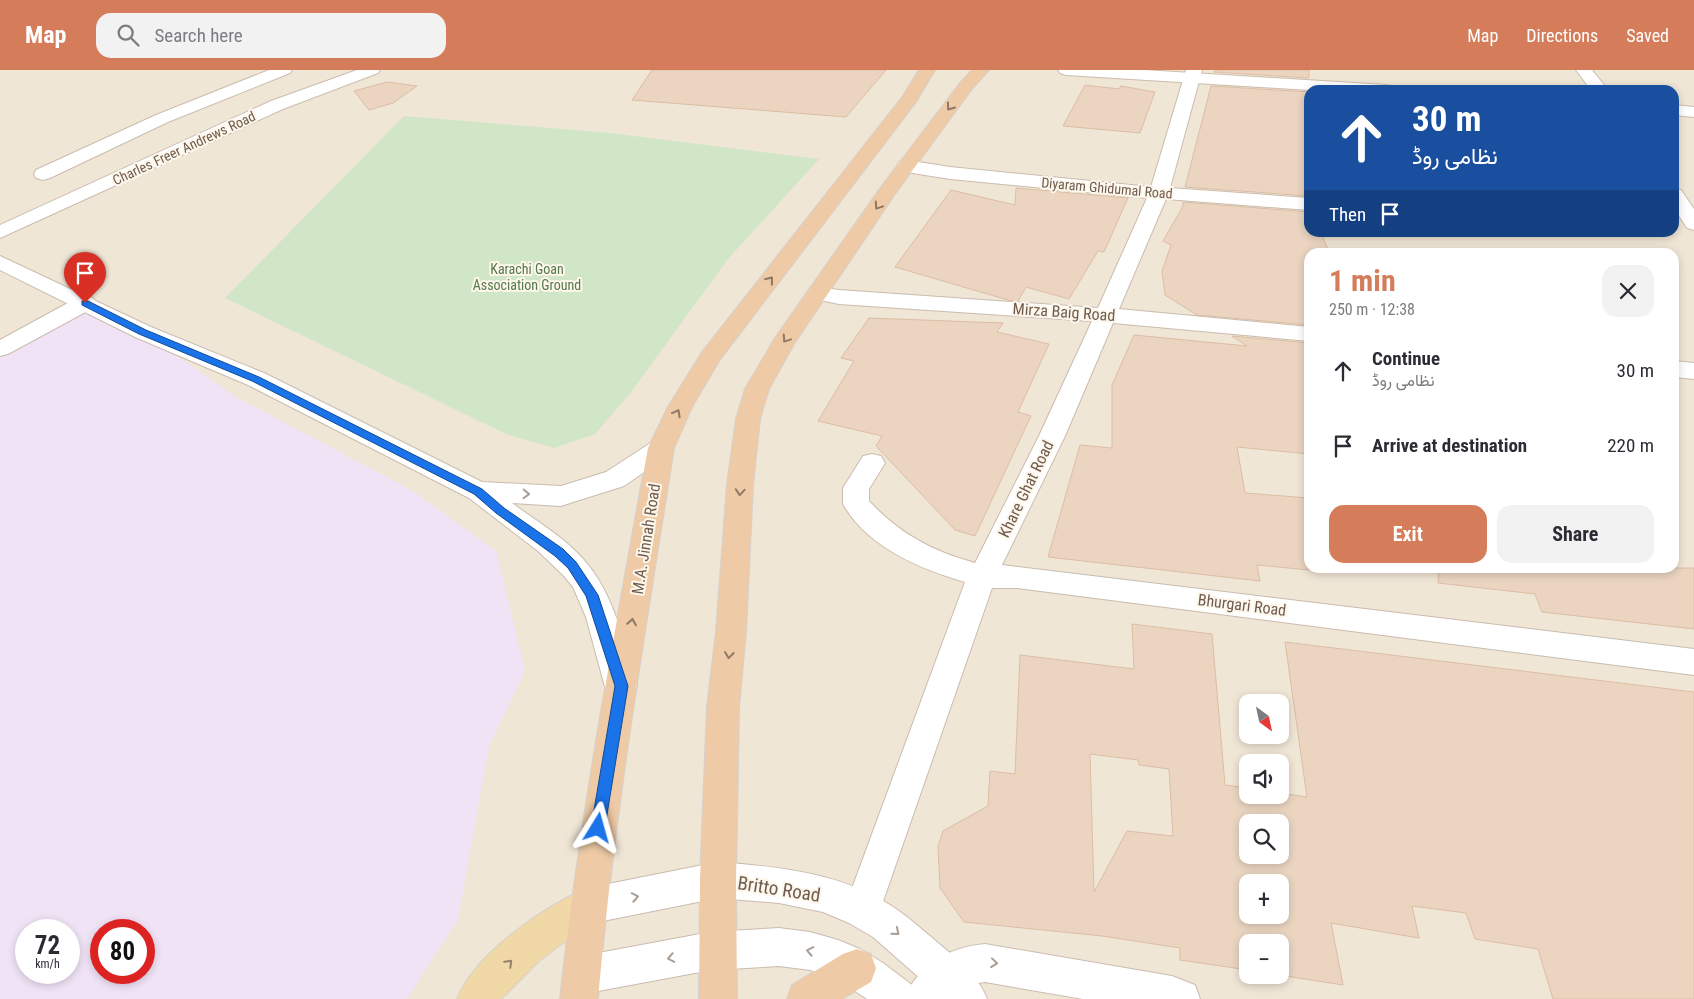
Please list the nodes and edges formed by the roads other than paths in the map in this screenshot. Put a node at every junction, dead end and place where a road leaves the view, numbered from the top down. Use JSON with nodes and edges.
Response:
{"nodes":[{"id":1,"x":284,"y":70,"type":"edge"},
{"id":2,"x":372,"y":70,"type":"edge"},
{"id":3,"x":927,"y":70,"type":"edge"},
{"id":4,"x":981,"y":70,"type":"edge"},
{"id":5,"x":1066,"y":70,"type":"edge"},
{"id":6,"x":1584,"y":70,"type":"edge"},
{"id":7,"x":1193,"y":73,"type":"edge"},
{"id":8,"x":1329,"y":85,"type":"edge"},
{"id":9,"x":1596,"y":85,"type":"edge"},
{"id":10,"x":1679,"y":110,"type":"edge"},
{"id":11,"x":1694,"y":112,"type":"edge"},
{"id":12,"x":906,"y":166,"type":"junction"},
{"id":13,"x":43,"y":174,"type":"dead end"},
{"id":14,"x":1159,"y":193,"type":"junction"},
{"id":15,"x":1679,"y":202,"type":"edge"},
{"id":16,"x":1304,"y":204,"type":"edge"},
{"id":17,"x":1694,"y":224,"type":"edge"},
{"id":18,"x":1679,"y":231,"type":"edge"},
{"id":19,"x":0,"y":232,"type":"edge"},
{"id":20,"x":1694,"y":232,"type":"edge"},
{"id":21,"x":0,"y":262,"type":"edge"},
{"id":22,"x":818,"y":293,"type":"junction"},
{"id":23,"x":85,"y":303,"type":"junction"},
{"id":24,"x":1106,"y":315,"type":"junction"},
{"id":25,"x":1304,"y":334,"type":"edge"},
{"id":26,"x":0,"y":349,"type":"edge"},
{"id":27,"x":1679,"y":370,"type":"edge"},
{"id":28,"x":1694,"y":371,"type":"edge"},
{"id":29,"x":661,"y":448,"type":"junction"},
{"id":30,"x":872,"y":463,"type":"dead end"},
{"id":31,"x":478,"y":491,"type":"junction"},
{"id":32,"x":982,"y":576,"type":"junction"},
{"id":33,"x":1694,"y":662,"type":"edge"},
{"id":34,"x":621,"y":686,"type":"junction"},
{"id":35,"x":718,"y":880,"type":"junction"},
{"id":36,"x":588,"y":906,"type":"junction"},
{"id":37,"x":862,"y":910,"type":"junction"},
{"id":38,"x":719,"y":949,"type":"junction"},
{"id":39,"x":857,"y":968,"type":"junction"},
{"id":40,"x":581,"y":987,"type":"edge"},
{"id":41,"x":945,"y":991,"type":"edge"},
{"id":42,"x":476,"y":999,"type":"edge"},
{"id":43,"x":718,"y":999,"type":"edge"},
{"id":44,"x":806,"y":999,"type":"edge"},
{"id":45,"x":898,"y":999,"type":"edge"},
{"id":46,"x":1181,"y":999,"type":"edge"}],
"edges":[{"from":1,"to":13,"type":"street"},
{"from":2,"to":19,"type":"street","name":"Charles Freer Andrews Road"},
{"from":29,"to":3,"type":"highway","name":"M.A. Jinnah Road","one_way":true},
{"from":4,"to":12,"type":"highway","one_way":true},
{"from":5,"to":7,"type":"street"},
{"from":6,"to":9,"type":"street"},
{"from":7,"to":8,"type":"street"},
{"from":7,"to":14,"type":"street","name":"Khare Ghat Road"},
{"from":10,"to":11,"type":"street"},
{"from":12,"to":14,"type":"street","name":"Diyaram Ghidumal Road"},
{"from":12,"to":22,"type":"highway","one_way":true},
{"from":14,"to":16,"type":"street","name":"Diyaram Ghidumal Road"},
{"from":14,"to":24,"type":"street","name":"Khare Ghat Road"},
{"from":15,"to":17,"type":"street"},
{"from":18,"to":20,"type":"street"},
{"from":21,"to":23,"type":"street"},
{"from":22,"to":24,"type":"street","name":"Mirza Baig Road"},
{"from":22,"to":35,"type":"highway","one_way":true},
{"from":23,"to":26,"type":"street"},
{"from":23,"to":31,"type":"street"},
{"from":24,"to":25,"type":"street","name":"Mirza Baig Road"},
{"from":24,"to":32,"type":"street","name":"Khare Ghat Road"},
{"from":27,"to":28,"type":"street"},
{"from":31,"to":29,"type":"street","one_way":true},
{"from":34,"to":29,"type":"highway","name":"M.A. Jinnah Road","one_way":true},
{"from":30,"to":32,"type":"street","name":"Bhurgari Road"},
{"from":31,"to":34,"type":"street"},
{"from":32,"to":33,"type":"street","name":"Bhurgari Road"},
{"from":32,"to":37,"type":"street","name":"Khare Ghat Road"},
{"from":34,"to":36,"type":"highway","name":"M.A. Jinnah Road"},
{"from":36,"to":35,"type":"street","name":"Britto Road","one_way":true},
{"from":35,"to":37,"type":"street","name":"Britto Road"},
{"from":35,"to":38,"type":"highway"},
{"from":36,"to":40,"type":"highway","name":"M.A. Jinnah Road"},
{"from":42,"to":36,"type":"main road","one_way":true},
{"from":37,"to":41,"type":"street","name":"Britto Road","one_way":true},
{"from":39,"to":38,"type":"street","one_way":true},
{"from":38,"to":40,"type":"street","one_way":true},
{"from":38,"to":43,"type":"highway"},
{"from":39,"to":44,"type":"highway"},
{"from":39,"to":45,"type":"street"},
{"from":41,"to":46,"type":"street","one_way":true}]}
